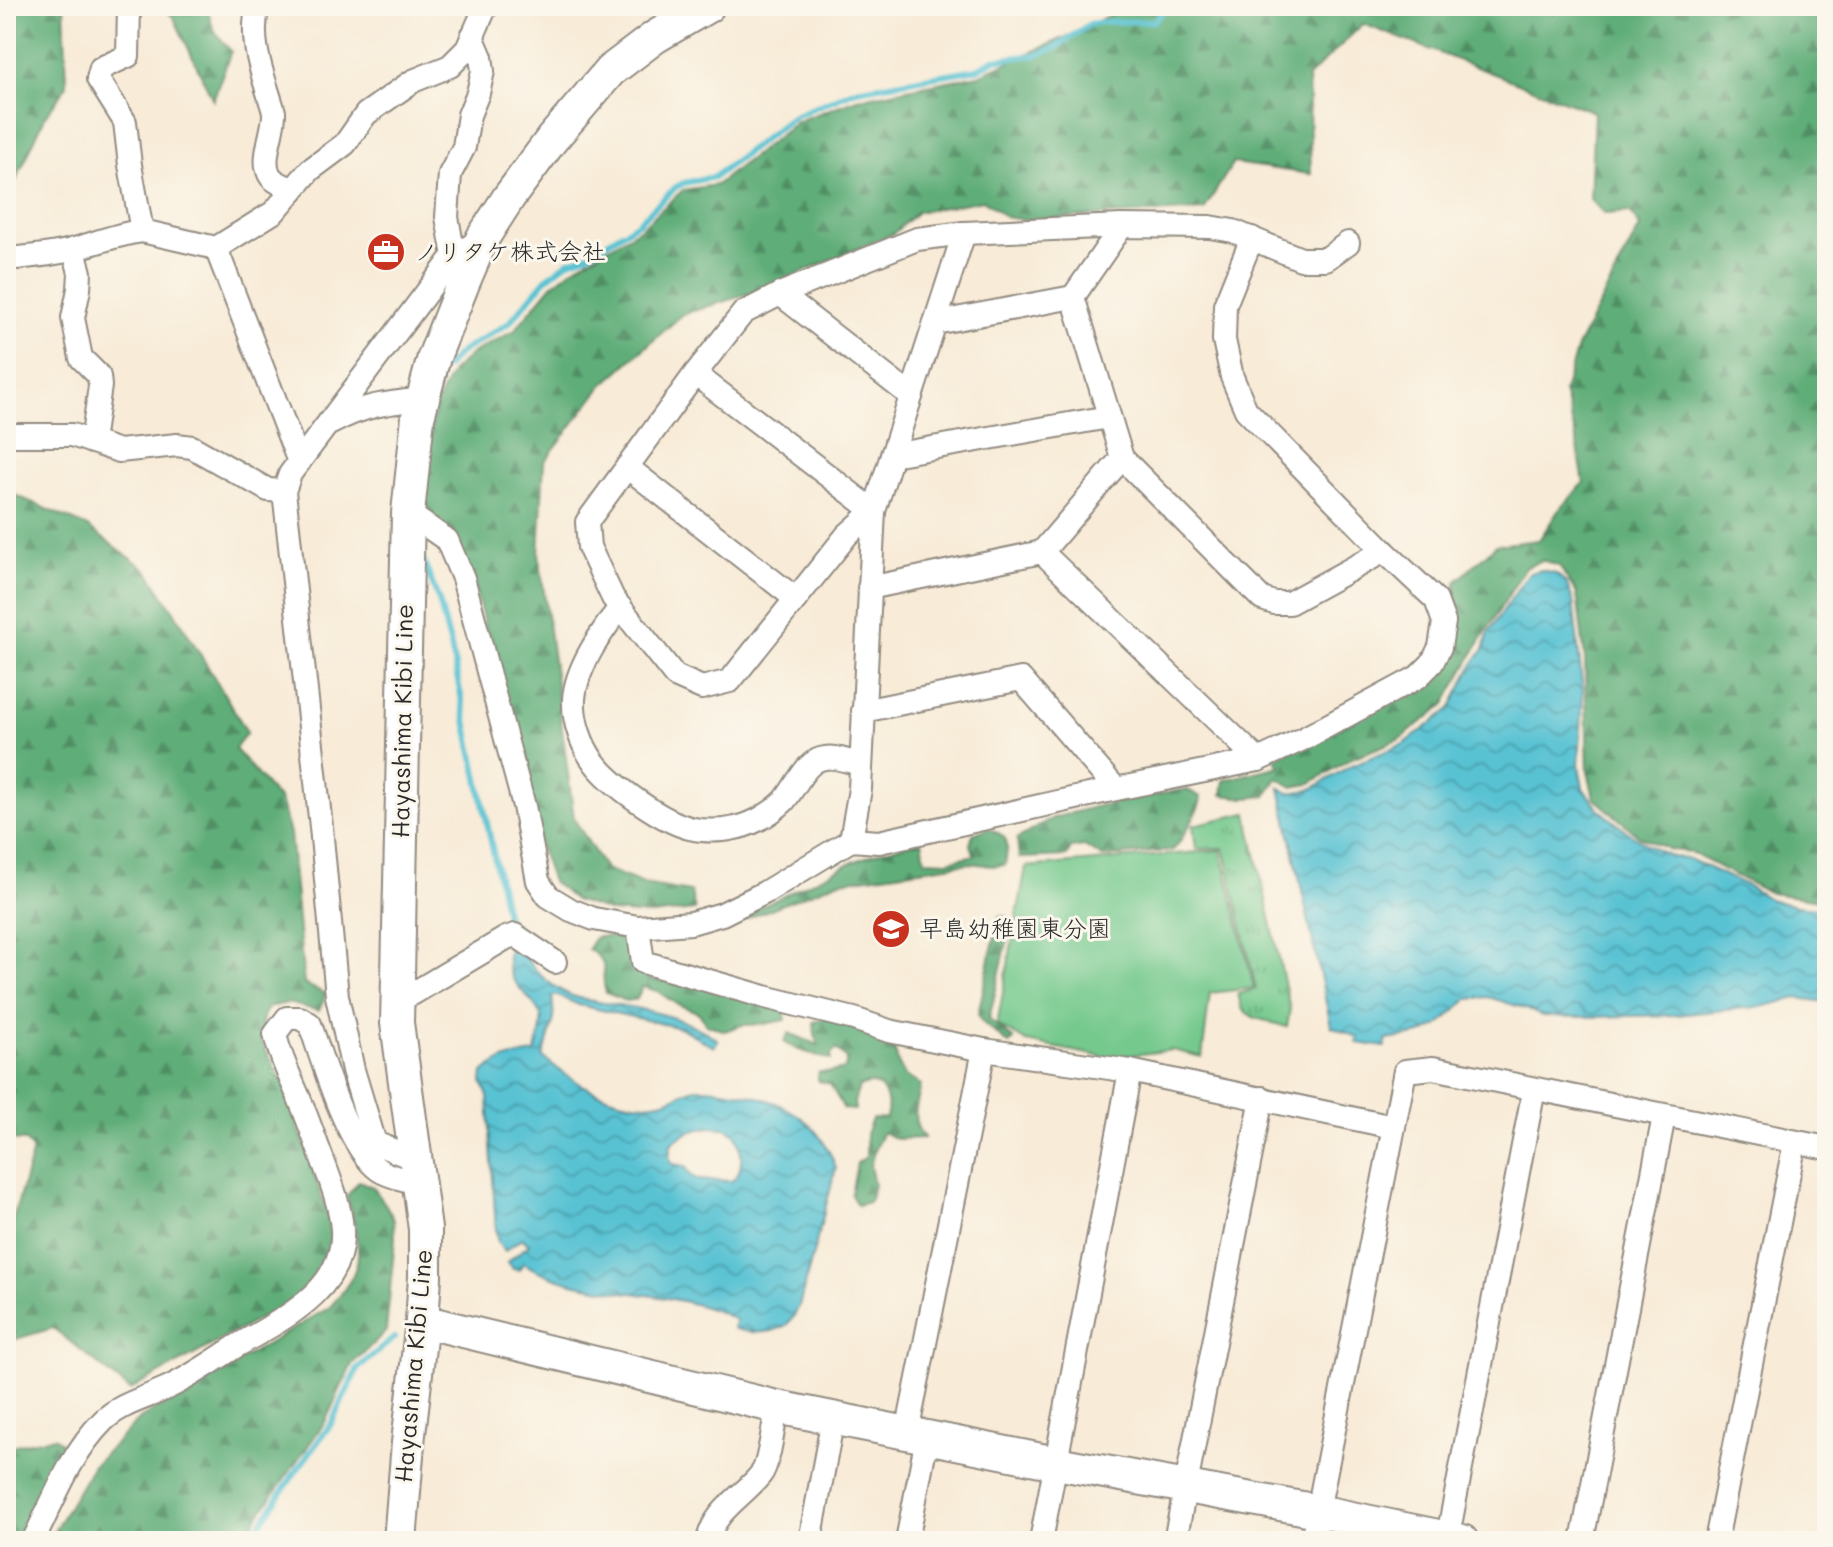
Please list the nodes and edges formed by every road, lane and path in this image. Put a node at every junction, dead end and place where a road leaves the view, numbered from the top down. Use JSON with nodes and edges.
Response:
{"nodes":[{"id":1,"x":129,"y":6,"type":"edge"},
{"id":2,"x":258,"y":6,"type":"edge"},
{"id":3,"x":486,"y":6,"type":"edge"},
{"id":4,"x":708,"y":6,"type":"edge"},
{"id":5,"x":472,"y":36,"type":"junction"},
{"id":6,"x":293,"y":190,"type":"junction"},
{"id":7,"x":1122,"y":226,"type":"junction"},
{"id":8,"x":142,"y":231,"type":"junction"},
{"id":9,"x":964,"y":233,"type":"junction"},
{"id":10,"x":1252,"y":238,"type":"junction"},
{"id":11,"x":482,"y":239,"type":"junction"},
{"id":12,"x":1348,"y":243,"type":"dead end"},
{"id":13,"x":216,"y":248,"type":"junction"},
{"id":14,"x":74,"y":249,"type":"junction"},
{"id":15,"x":454,"y":256,"type":"junction"},
{"id":16,"x":6,"y":259,"type":"edge"},
{"id":17,"x":780,"y":294,"type":"junction"},
{"id":18,"x":1073,"y":297,"type":"junction"},
{"id":19,"x":935,"y":323,"type":"junction"},
{"id":20,"x":695,"y":374,"type":"junction"},
{"id":21,"x":911,"y":396,"type":"junction"},
{"id":22,"x":423,"y":399,"type":"junction"},
{"id":23,"x":1109,"y":417,"type":"junction"},
{"id":24,"x":327,"y":425,"type":"junction"},
{"id":25,"x":6,"y":435,"type":"edge"},
{"id":26,"x":92,"y":442,"type":"junction"},
{"id":27,"x":892,"y":455,"type":"junction"},
{"id":28,"x":1122,"y":458,"type":"junction"},
{"id":29,"x":299,"y":462,"type":"junction"},
{"id":30,"x":627,"y":467,"type":"junction"},
{"id":31,"x":284,"y":491,"type":"junction"},
{"id":32,"x":874,"y":511,"type":"junction"},
{"id":33,"x":408,"y":513,"type":"junction"},
{"id":34,"x":1384,"y":551,"type":"junction"},
{"id":35,"x":1042,"y":552,"type":"junction"},
{"id":36,"x":869,"y":588,"type":"junction"},
{"id":37,"x":796,"y":599,"type":"junction"},
{"id":38,"x":620,"y":607,"type":"junction"},
{"id":39,"x":863,"y":711,"type":"junction"},
{"id":40,"x":1258,"y":760,"type":"junction"},
{"id":41,"x":861,"y":764,"type":"junction"},
{"id":42,"x":1116,"y":789,"type":"junction"},
{"id":43,"x":851,"y":840,"type":"junction"},
{"id":44,"x":638,"y":927,"type":"junction"},
{"id":45,"x":555,"y":962,"type":"dead end"},
{"id":46,"x":397,"y":998,"type":"junction"},
{"id":47,"x":984,"y":1050,"type":"junction"},
{"id":48,"x":1130,"y":1071,"type":"junction"},
{"id":49,"x":1534,"y":1089,"type":"junction"},
{"id":50,"x":1262,"y":1098,"type":"junction"},
{"id":51,"x":1664,"y":1116,"type":"junction"},
{"id":52,"x":1393,"y":1127,"type":"junction"},
{"id":53,"x":1795,"y":1142,"type":"junction"},
{"id":54,"x":1827,"y":1148,"type":"edge"},
{"id":55,"x":419,"y":1172,"type":"junction"},
{"id":56,"x":422,"y":1321,"type":"junction"},
{"id":57,"x":777,"y":1407,"type":"junction"},
{"id":58,"x":833,"y":1418,"type":"junction"},
{"id":59,"x":917,"y":1435,"type":"junction"},
{"id":60,"x":1056,"y":1463,"type":"junction"},
{"id":61,"x":1185,"y":1486,"type":"junction"},
{"id":62,"x":1315,"y":1526,"type":"edge"},
{"id":63,"x":1452,"y":1540,"type":"edge"},
{"id":64,"x":33,"y":1541,"type":"edge"},
{"id":65,"x":400,"y":1541,"type":"edge"},
{"id":66,"x":708,"y":1541,"type":"edge"},
{"id":67,"x":810,"y":1541,"type":"edge"},
{"id":68,"x":907,"y":1541,"type":"edge"},
{"id":69,"x":1041,"y":1541,"type":"edge"},
{"id":70,"x":1175,"y":1541,"type":"edge"},
{"id":71,"x":1582,"y":1541,"type":"edge"},
{"id":72,"x":1716,"y":1541,"type":"edge"}],
"edges":[{"from":1,"to":8,"type":"street"},
{"from":2,"to":6,"type":"street"},
{"from":3,"to":5,"type":"street"},
{"from":4,"to":11,"type":"main road","name":"Hayashima Kibi Line"},
{"from":5,"to":6,"type":"street"},
{"from":5,"to":15,"type":"street"},
{"from":6,"to":13,"type":"street"},
{"from":7,"to":9,"type":"street"},
{"from":7,"to":10,"type":"street"},
{"from":7,"to":18,"type":"street"},
{"from":8,"to":13,"type":"street"},
{"from":8,"to":14,"type":"street"},
{"from":9,"to":17,"type":"street"},
{"from":9,"to":19,"type":"street"},
{"from":10,"to":12,"type":"street"},
{"from":10,"to":34,"type":"street"},
{"from":11,"to":15,"type":"street"},
{"from":11,"to":22,"type":"main road","name":"Hayashima Kibi Line"},
{"from":13,"to":29,"type":"street"},
{"from":14,"to":16,"type":"street"},
{"from":14,"to":26,"type":"street"},
{"from":15,"to":24,"type":"street"},
{"from":17,"to":20,"type":"street"},
{"from":17,"to":21,"type":"street"},
{"from":18,"to":19,"type":"street"},
{"from":18,"to":23,"type":"street"},
{"from":19,"to":21,"type":"street"},
{"from":20,"to":30,"type":"street"},
{"from":20,"to":32,"type":"street"},
{"from":21,"to":27,"type":"street"},
{"from":22,"to":24,"type":"street"},
{"from":22,"to":33,"type":"main road","name":"Hayashima Kibi Line"},
{"from":23,"to":27,"type":"street"},
{"from":23,"to":28,"type":"street"},
{"from":24,"to":29,"type":"street"},
{"from":25,"to":26,"type":"street"},
{"from":26,"to":31,"type":"street"},
{"from":27,"to":32,"type":"street"},
{"from":28,"to":34,"type":"street"},
{"from":28,"to":35,"type":"street"},
{"from":29,"to":31,"type":"street"},
{"from":30,"to":37,"type":"street"},
{"from":30,"to":38,"type":"street"},
{"from":31,"to":55,"type":"street"},
{"from":32,"to":36,"type":"street"},
{"from":32,"to":37,"type":"street"},
{"from":33,"to":44,"type":"street"},
{"from":33,"to":46,"type":"main road","name":"Hayashima Kibi Line"},
{"from":34,"to":40,"type":"street"},
{"from":35,"to":36,"type":"street"},
{"from":35,"to":40,"type":"street"},
{"from":36,"to":39,"type":"street"},
{"from":37,"to":38,"type":"street"},
{"from":38,"to":41,"type":"street"},
{"from":39,"to":41,"type":"street"},
{"from":39,"to":42,"type":"street"},
{"from":40,"to":42,"type":"street"},
{"from":41,"to":43,"type":"street"},
{"from":42,"to":43,"type":"street"},
{"from":43,"to":44,"type":"street"},
{"from":44,"to":47,"type":"street"},
{"from":45,"to":46,"type":"street"},
{"from":46,"to":55,"type":"main road","name":"Hayashima Kibi Line"},
{"from":47,"to":48,"type":"street"},
{"from":47,"to":59,"type":"street"},
{"from":48,"to":50,"type":"street"},
{"from":48,"to":60,"type":"street"},
{"from":49,"to":51,"type":"street"},
{"from":49,"to":52,"type":"street"},
{"from":49,"to":63,"type":"street"},
{"from":50,"to":52,"type":"street"},
{"from":50,"to":61,"type":"street"},
{"from":51,"to":53,"type":"street"},
{"from":51,"to":71,"type":"street"},
{"from":52,"to":62,"type":"street"},
{"from":53,"to":54,"type":"street"},
{"from":53,"to":72,"type":"street"},
{"from":55,"to":56,"type":"main road","name":"Hayashima Kibi Line"},
{"from":55,"to":64,"type":"street"},
{"from":56,"to":57,"type":"main road"},
{"from":56,"to":65,"type":"main road","name":"Hayashima Kibi Line"},
{"from":57,"to":58,"type":"main road"},
{"from":57,"to":66,"type":"street"},
{"from":58,"to":59,"type":"main road"},
{"from":58,"to":67,"type":"street"},
{"from":59,"to":60,"type":"main road"},
{"from":59,"to":68,"type":"street"},
{"from":60,"to":61,"type":"main road"},
{"from":60,"to":69,"type":"street"},
{"from":61,"to":62,"type":"main road"},
{"from":61,"to":70,"type":"street"},
{"from":62,"to":63,"type":"main road"}]}
